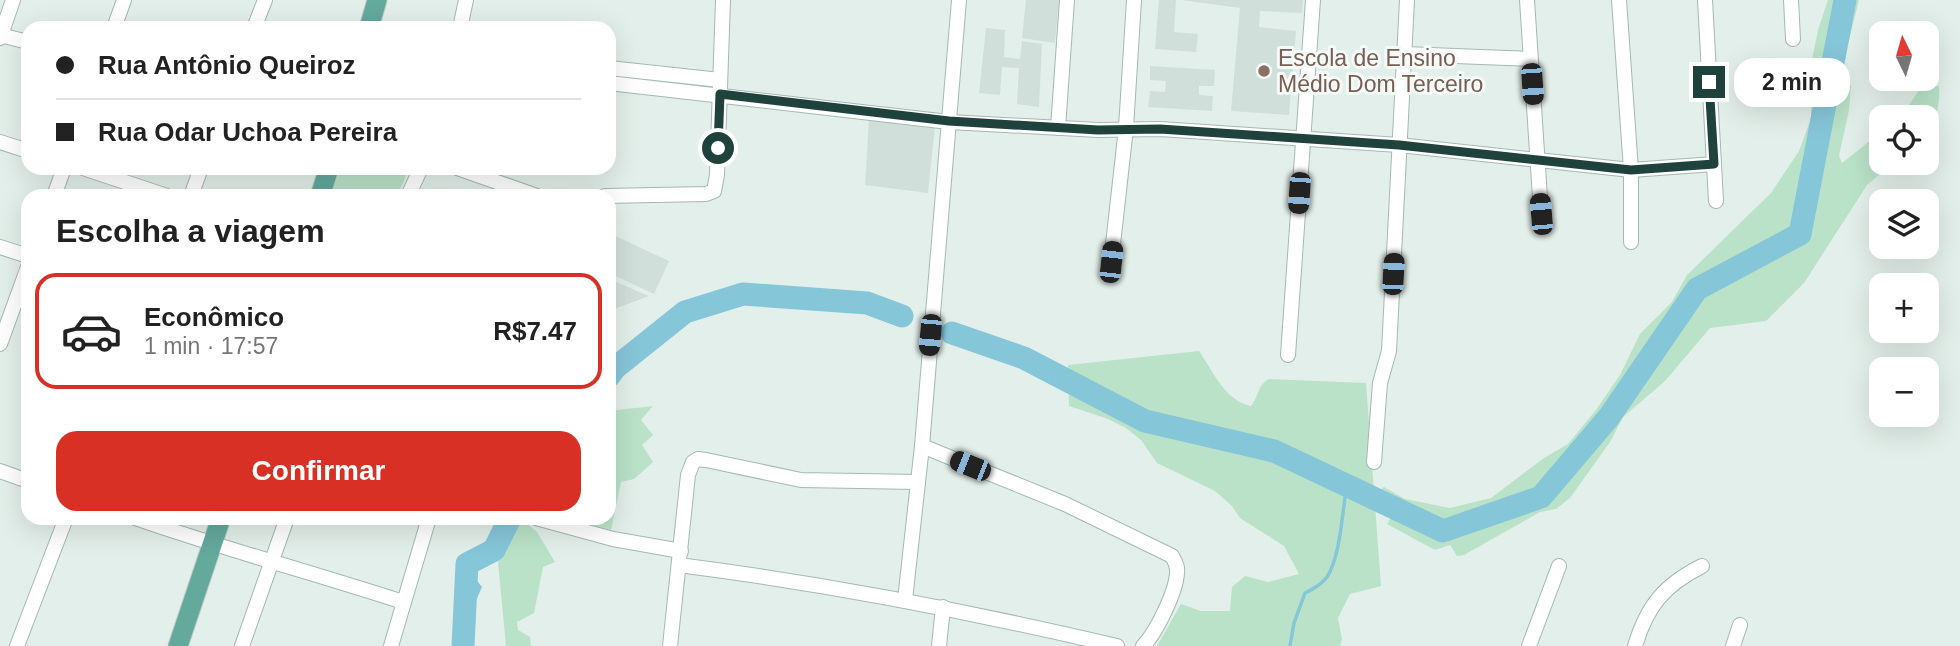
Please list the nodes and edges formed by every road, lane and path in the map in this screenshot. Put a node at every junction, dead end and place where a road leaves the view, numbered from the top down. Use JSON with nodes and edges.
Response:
{"nodes":[{"id":1,"x":13,"y":0,"type":"edge"},
{"id":2,"x":124,"y":0,"type":"edge"},
{"id":3,"x":265,"y":0,"type":"edge"},
{"id":4,"x":377,"y":0,"type":"edge"},
{"id":5,"x":466,"y":0,"type":"edge"},
{"id":6,"x":723,"y":0,"type":"edge"},
{"id":7,"x":959,"y":0,"type":"edge"},
{"id":8,"x":1067,"y":0,"type":"edge"},
{"id":9,"x":1134,"y":0,"type":"edge"},
{"id":10,"x":1313,"y":0,"type":"edge"},
{"id":11,"x":1407,"y":0,"type":"edge"},
{"id":12,"x":1527,"y":0,"type":"edge"},
{"id":13,"x":1619,"y":0,"type":"edge"},
{"id":14,"x":1705,"y":0,"type":"edge"},
{"id":15,"x":1791,"y":0,"type":"edge"},
{"id":16,"x":116,"y":21,"type":"edge"},
{"id":17,"x":257,"y":21,"type":"edge"},
{"id":18,"x":371,"y":21,"type":"edge"},
{"id":19,"x":462,"y":21,"type":"edge"},
{"id":20,"x":0,"y":36,"type":"edge"},
{"id":21,"x":1793,"y":39,"type":"dead end"},
{"id":22,"x":21,"y":40,"type":"edge"},
{"id":23,"x":1404,"y":54,"type":"junction"},
{"id":24,"x":1530,"y":60,"type":"junction"},
{"id":25,"x":616,"y":69,"type":"edge"},
{"id":26,"x":616,"y":83,"type":"edge"},
{"id":27,"x":720,"y":87,"type":"junction"},
{"id":28,"x":949,"y":121,"type":"junction"},
{"id":29,"x":1058,"y":128,"type":"junction"},
{"id":30,"x":1126,"y":128,"type":"junction"},
{"id":31,"x":1303,"y":139,"type":"junction"},
{"id":32,"x":0,"y":142,"type":"edge"},
{"id":33,"x":1399,"y":145,"type":"junction"},
{"id":34,"x":21,"y":148,"type":"edge"},
{"id":35,"x":1537,"y":159,"type":"junction"},
{"id":36,"x":1714,"y":164,"type":"junction"},
{"id":37,"x":1631,"y":170,"type":"junction"},
{"id":38,"x":104,"y":175,"type":"edge"},
{"id":39,"x":477,"y":175,"type":"edge"},
{"id":40,"x":146,"y":189,"type":"edge"},
{"id":41,"x":517,"y":189,"type":"edge"},
{"id":42,"x":616,"y":196,"type":"edge"},
{"id":43,"x":1716,"y":201,"type":"dead end"},
{"id":44,"x":1541,"y":214,"type":"dead end"},
{"id":45,"x":1631,"y":242,"type":"dead end"},
{"id":46,"x":0,"y":247,"type":"edge"},
{"id":47,"x":21,"y":254,"type":"edge"},
{"id":48,"x":1111,"y":262,"type":"dead end"},
{"id":49,"x":21,"y":286,"type":"edge"},
{"id":50,"x":0,"y":344,"type":"edge"},
{"id":51,"x":1288,"y":355,"type":"dead end"},
{"id":52,"x":922,"y":446,"type":"junction"},
{"id":53,"x":1374,"y":462,"type":"dead end"},
{"id":54,"x":0,"y":471,"type":"edge"},
{"id":55,"x":21,"y":478,"type":"edge"},
{"id":56,"x":918,"y":482,"type":"junction"},
{"id":57,"x":63,"y":525,"type":"edge"},
{"id":58,"x":155,"y":525,"type":"edge"},
{"id":59,"x":219,"y":525,"type":"edge"},
{"id":60,"x":285,"y":525,"type":"edge"},
{"id":61,"x":427,"y":525,"type":"edge"},
{"id":62,"x":562,"y":525,"type":"edge"},
{"id":63,"x":212,"y":545,"type":"junction"},
{"id":64,"x":680,"y":558,"type":"junction"},
{"id":65,"x":273,"y":561,"type":"junction"},
{"id":66,"x":1559,"y":566,"type":"dead end"},
{"id":67,"x":1702,"y":566,"type":"dead end"},
{"id":68,"x":905,"y":600,"type":"junction"},
{"id":69,"x":402,"y":602,"type":"junction"},
{"id":70,"x":943,"y":607,"type":"junction"},
{"id":71,"x":1740,"y":625,"type":"dead end"},
{"id":72,"x":17,"y":646,"type":"edge"},
{"id":73,"x":177,"y":646,"type":"edge"},
{"id":74,"x":242,"y":646,"type":"edge"},
{"id":75,"x":391,"y":646,"type":"edge"},
{"id":76,"x":670,"y":646,"type":"edge"},
{"id":77,"x":939,"y":646,"type":"edge"},
{"id":78,"x":1117,"y":646,"type":"edge"},
{"id":79,"x":1143,"y":646,"type":"edge"},
{"id":80,"x":1529,"y":646,"type":"edge"},
{"id":81,"x":1635,"y":646,"type":"edge"},
{"id":82,"x":1734,"y":646,"type":"edge"}],
"edges":[{"from":1,"to":20,"type":"street"},
{"from":2,"to":16,"type":"street"},
{"from":3,"to":17,"type":"street"},
{"from":4,"to":18,"type":"main road"},
{"from":5,"to":19,"type":"street"},
{"from":6,"to":27,"type":"street"},
{"from":7,"to":28,"type":"street"},
{"from":8,"to":29,"type":"street"},
{"from":9,"to":30,"type":"street"},
{"from":10,"to":31,"type":"street"},
{"from":11,"to":23,"type":"street"},
{"from":12,"to":24,"type":"street"},
{"from":13,"to":37,"type":"street"},
{"from":14,"to":36,"type":"street"},
{"from":15,"to":21,"type":"street"},
{"from":20,"to":22,"type":"street"},
{"from":23,"to":24,"type":"street"},
{"from":23,"to":33,"type":"street"},
{"from":24,"to":35,"type":"street"},
{"from":25,"to":27,"type":"street"},
{"from":26,"to":27,"type":"street"},
{"from":27,"to":28,"type":"street"},
{"from":27,"to":42,"type":"street"},
{"from":28,"to":29,"type":"street"},
{"from":28,"to":52,"type":"street"},
{"from":29,"to":30,"type":"street"},
{"from":30,"to":31,"type":"street"},
{"from":30,"to":48,"type":"street"},
{"from":31,"to":33,"type":"street"},
{"from":31,"to":51,"type":"street"},
{"from":32,"to":34,"type":"street"},
{"from":33,"to":35,"type":"street"},
{"from":33,"to":53,"type":"street"},
{"from":35,"to":37,"type":"street"},
{"from":35,"to":44,"type":"street"},
{"from":36,"to":37,"type":"street"},
{"from":36,"to":43,"type":"street"},
{"from":37,"to":45,"type":"street"},
{"from":38,"to":40,"type":"street"},
{"from":39,"to":41,"type":"street"},
{"from":46,"to":47,"type":"street"},
{"from":49,"to":50,"type":"street"},
{"from":52,"to":56,"type":"street"},
{"from":52,"to":79,"type":"street"},
{"from":54,"to":55,"type":"street"},
{"from":56,"to":64,"type":"street"},
{"from":56,"to":68,"type":"street"},
{"from":57,"to":72,"type":"street"},
{"from":58,"to":63,"type":"street"},
{"from":59,"to":63,"type":"main road"},
{"from":60,"to":65,"type":"street"},
{"from":61,"to":69,"type":"street"},
{"from":62,"to":64,"type":"street"},
{"from":63,"to":65,"type":"street"},
{"from":63,"to":73,"type":"main road"},
{"from":64,"to":68,"type":"street"},
{"from":64,"to":76,"type":"street"},
{"from":65,"to":69,"type":"street"},
{"from":65,"to":74,"type":"street"},
{"from":66,"to":80,"type":"street"},
{"from":67,"to":81,"type":"street"},
{"from":68,"to":70,"type":"street"},
{"from":69,"to":75,"type":"street"},
{"from":70,"to":77,"type":"street"},
{"from":70,"to":78,"type":"street"},
{"from":71,"to":82,"type":"street"}]}
